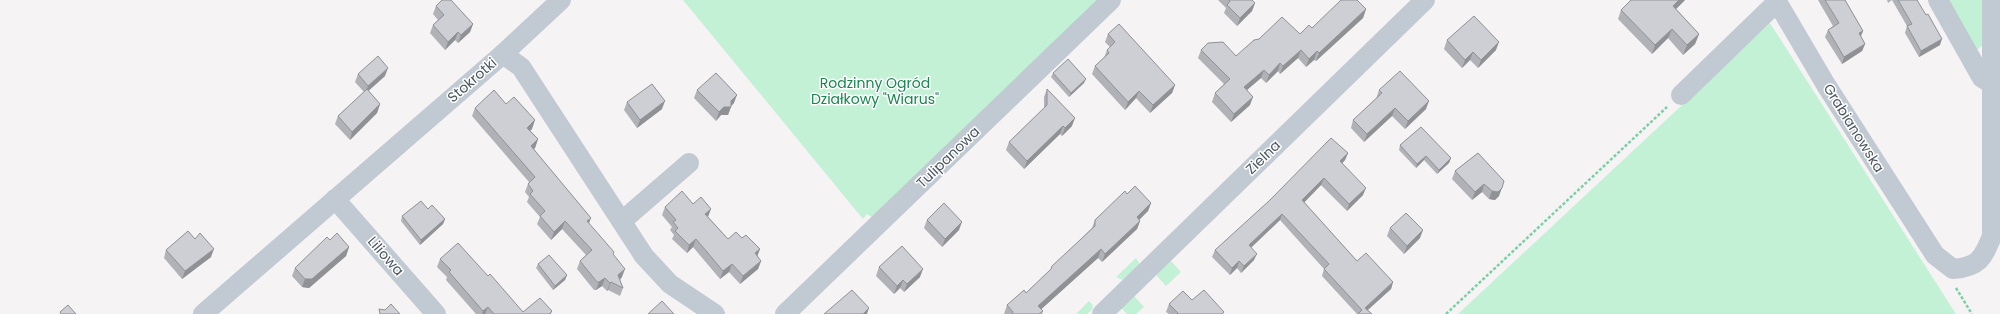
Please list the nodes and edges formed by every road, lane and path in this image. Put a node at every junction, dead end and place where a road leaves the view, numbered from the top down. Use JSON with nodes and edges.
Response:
{"nodes":[{"id":1,"x":561,"y":0,"type":"edge"},
{"id":2,"x":1111,"y":0,"type":"edge"},
{"id":3,"x":1425,"y":0,"type":"edge"},
{"id":4,"x":1938,"y":0,"type":"edge"},
{"id":5,"x":1992,"y":0,"type":"edge"},
{"id":6,"x":1776,"y":1,"type":"edge"},
{"id":7,"x":502,"y":54,"type":"junction"},
{"id":8,"x":1992,"y":84,"type":"junction"},
{"id":9,"x":1681,"y":95,"type":"joint"},
{"id":10,"x":689,"y":163,"type":"dead end"},
{"id":11,"x":335,"y":199,"type":"junction"},
{"id":12,"x":622,"y":222,"type":"junction"},
{"id":13,"x":203,"y":314,"type":"edge"},
{"id":14,"x":436,"y":314,"type":"edge"},
{"id":15,"x":715,"y":314,"type":"edge"},
{"id":16,"x":785,"y":314,"type":"edge"},
{"id":17,"x":1102,"y":314,"type":"edge"},
{"id":18,"x":1446,"y":314,"type":"edge"}],
"edges":[{"from":1,"to":7,"type":"street"},
{"from":2,"to":16,"type":"street","name":"Tulipanowa"},
{"from":3,"to":17,"type":"street","name":"Zielna"},
{"from":4,"to":8,"type":"street"},
{"from":5,"to":8,"type":"street","name":"Grabianowska"},
{"from":6,"to":8,"type":"street","name":"Grabianowska"},
{"from":6,"to":9,"type":"street"},
{"from":7,"to":11,"type":"street","name":"Stokrotki"},
{"from":7,"to":12,"type":"street","name":"Stokrotki"},
{"from":9,"to":18,"type":"path"},
{"from":10,"to":12,"type":"street"},
{"from":11,"to":13,"type":"street","name":"Stokrotki"},
{"from":11,"to":14,"type":"street","name":"Liliowa"},
{"from":12,"to":15,"type":"street","name":"Stokrotki"}]}
